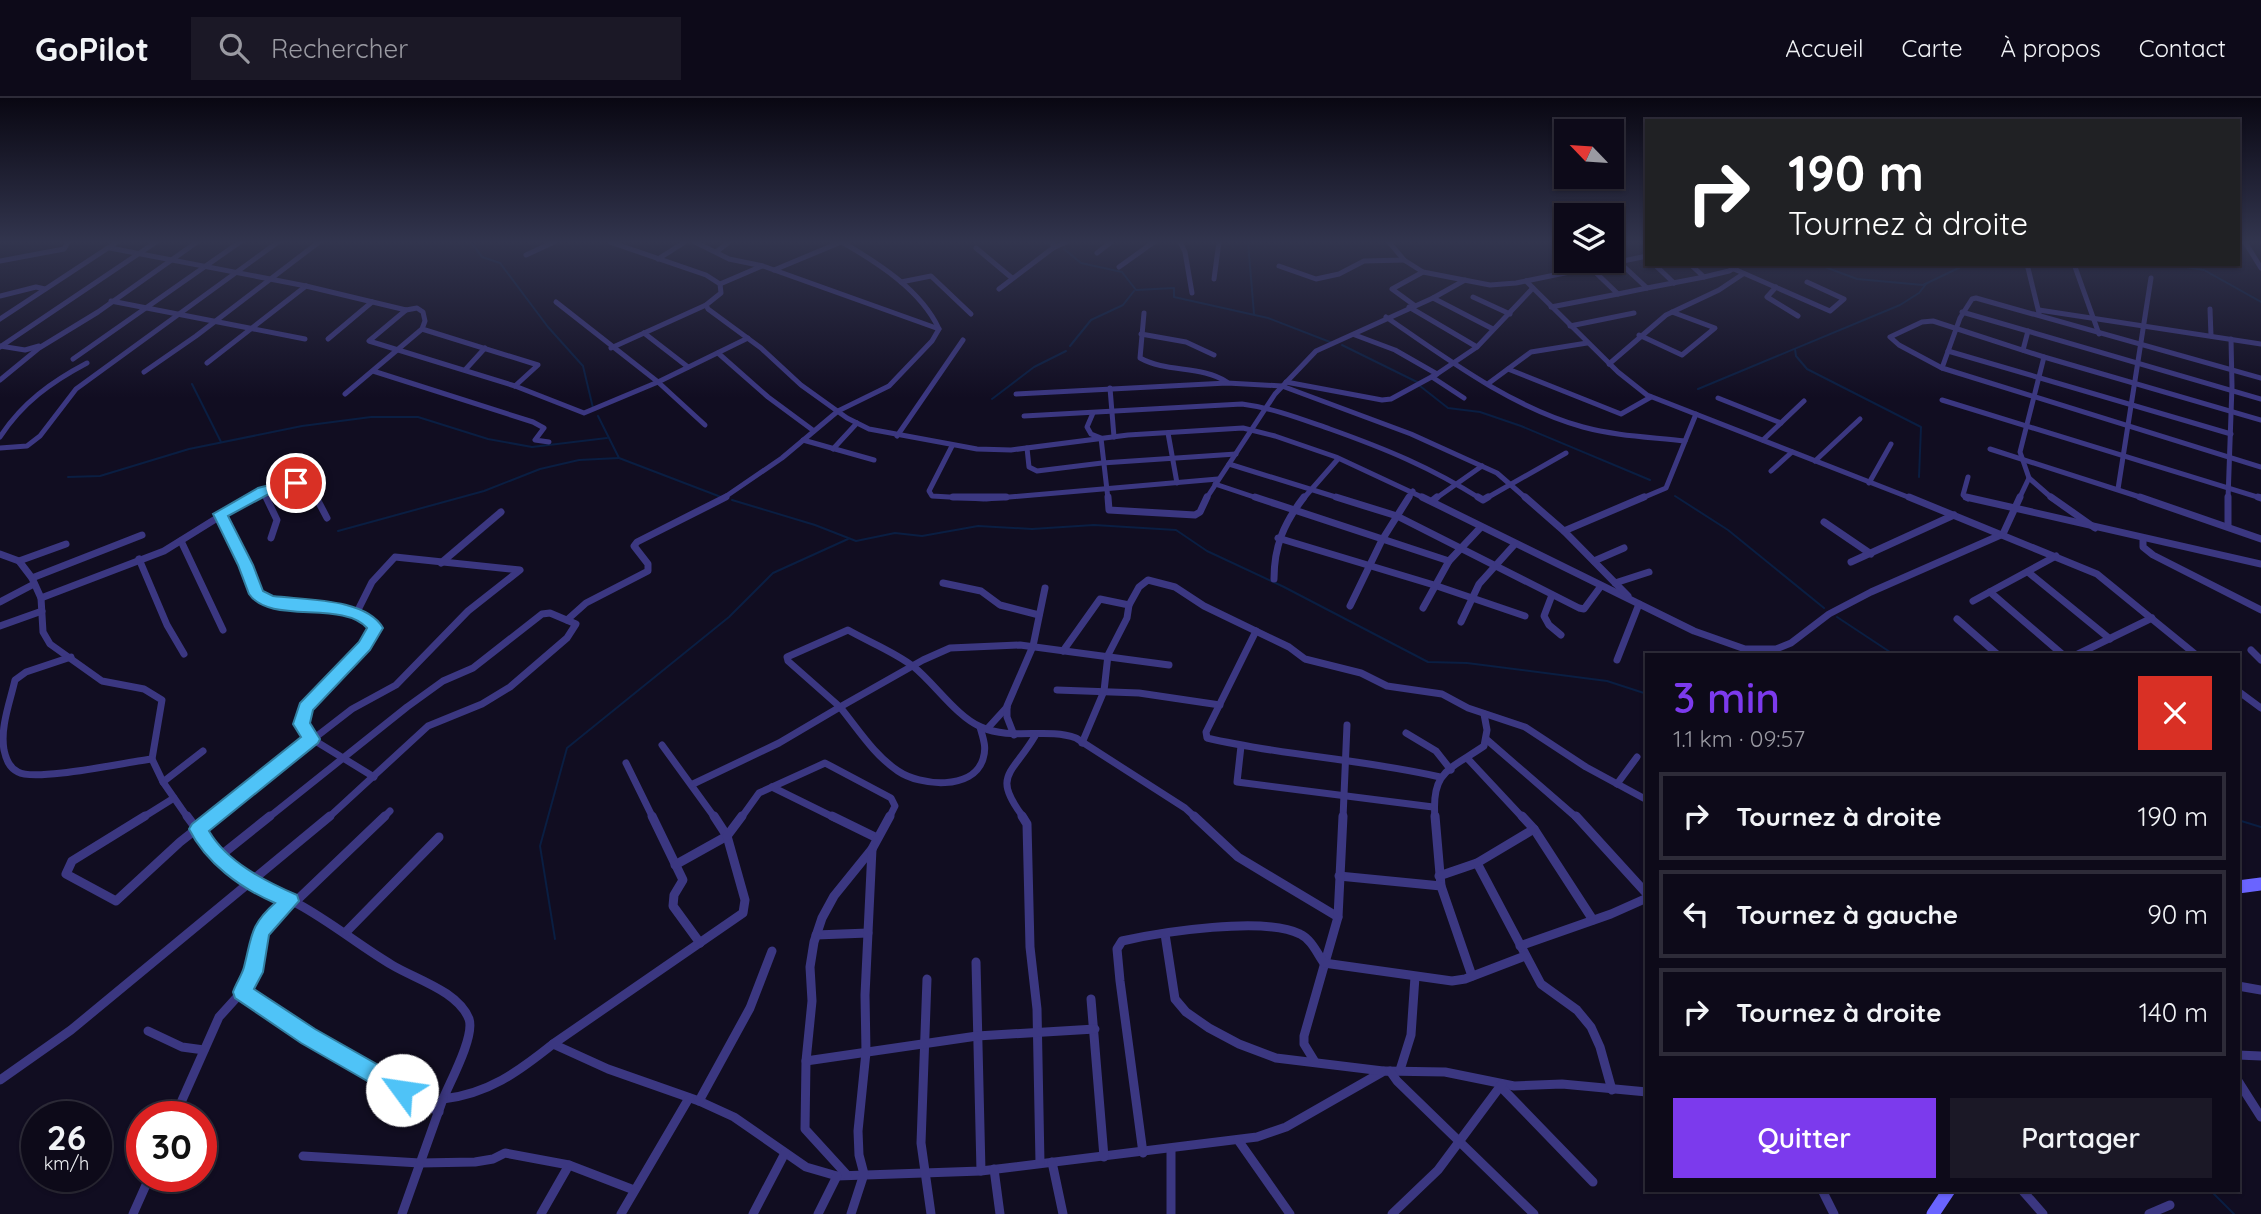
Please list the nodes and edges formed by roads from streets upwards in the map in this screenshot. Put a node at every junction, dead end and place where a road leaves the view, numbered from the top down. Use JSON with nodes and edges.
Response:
{"nodes":[{"id":1,"x":37,"y":294,"type":"edge"},
{"id":2,"x":78,"y":294,"type":"edge"},
{"id":3,"x":121,"y":294,"type":"edge"},
{"id":4,"x":165,"y":294,"type":"edge"},
{"id":5,"x":208,"y":294,"type":"edge"},
{"id":6,"x":251,"y":294,"type":"edge"},
{"id":7,"x":295,"y":294,"type":"edge"},
{"id":8,"x":339,"y":294,"type":"edge"},
{"id":9,"x":720,"y":294,"type":"edge"},
{"id":10,"x":841,"y":294,"type":"edge"},
{"id":11,"x":913,"y":294,"type":"edge"},
{"id":12,"x":950,"y":294,"type":"edge"},
{"id":13,"x":1398,"y":294,"type":"edge"},
{"id":14,"x":1440,"y":294,"type":"edge"},
{"id":15,"x":1527,"y":294,"type":"edge"},
{"id":16,"x":1539,"y":294,"type":"edge"},
{"id":17,"x":1618,"y":294,"type":"edge"},
{"id":18,"x":1710,"y":294,"type":"edge"},
{"id":19,"x":1770,"y":294,"type":"edge"},
{"id":20,"x":1792,"y":294,"type":"edge"},
{"id":21,"x":1833,"y":294,"type":"edge"},
{"id":22,"x":2035,"y":294,"type":"edge"},
{"id":23,"x":2084,"y":294,"type":"edge"},
{"id":24,"x":2149,"y":294,"type":"edge"},
{"id":25,"x":1473,"y":297,"type":"dead end"},
{"id":26,"x":1433,"y":298,"type":"junction"},
{"id":27,"x":111,"y":301,"type":"junction"},
{"id":28,"x":372,"y":302,"type":"junction"},
{"id":29,"x":556,"y":302,"type":"dead end"},
{"id":30,"x":706,"y":305,"type":"junction"},
{"id":31,"x":1412,"y":306,"type":"junction"},
{"id":32,"x":1551,"y":307,"type":"junction"},
{"id":33,"x":145,"y":308,"type":"junction"},
{"id":34,"x":2210,"y":309,"type":"dead end"},
{"id":35,"x":12,"y":310,"type":"junction"},
{"id":36,"x":406,"y":310,"type":"junction"},
{"id":37,"x":0,"y":312,"type":"edge"},
{"id":38,"x":1672,"y":312,"type":"junction"},
{"id":39,"x":1962,"y":312,"type":"junction"},
{"id":40,"x":1144,"y":313,"type":"dead end"},
{"id":41,"x":1510,"y":313,"type":"junction"},
{"id":42,"x":1634,"y":313,"type":"dead end"},
{"id":43,"x":971,"y":314,"type":"dead end"},
{"id":44,"x":2040,"y":314,"type":"junction"},
{"id":45,"x":179,"y":315,"type":"junction"},
{"id":46,"x":1798,"y":316,"type":"dead end"},
{"id":47,"x":1386,"y":317,"type":"junction"},
{"id":48,"x":0,"y":318,"type":"edge"},
{"id":49,"x":2092,"y":319,"type":"junction"},
{"id":50,"x":214,"y":321,"type":"junction"},
{"id":51,"x":1570,"y":326,"type":"junction"},
{"id":52,"x":2145,"y":327,"type":"junction"},
{"id":53,"x":422,"y":329,"type":"junction"},
{"id":54,"x":939,"y":329,"type":"junction"},
{"id":55,"x":1493,"y":329,"type":"junction"},
{"id":56,"x":247,"y":330,"type":"junction"},
{"id":57,"x":1956,"y":330,"type":"junction"},
{"id":58,"x":2028,"y":331,"type":"junction"},
{"id":59,"x":643,"y":333,"type":"junction"},
{"id":60,"x":1141,"y":334,"type":"junction"},
{"id":61,"x":2099,"y":334,"type":"junction"},
{"id":62,"x":1354,"y":335,"type":"junction"},
{"id":63,"x":1639,"y":335,"type":"junction"},
{"id":64,"x":2211,"y":336,"type":"junction"},
{"id":65,"x":748,"y":338,"type":"junction"},
{"id":66,"x":305,"y":339,"type":"dead end"},
{"id":67,"x":328,"y":339,"type":"dead end"},
{"id":68,"x":2231,"y":339,"type":"junction"},
{"id":69,"x":963,"y":340,"type":"dead end"},
{"id":70,"x":1587,"y":343,"type":"junction"},
{"id":71,"x":2261,"y":344,"type":"edge"},
{"id":72,"x":43,"y":345,"type":"junction"},
{"id":73,"x":2142,"y":345,"type":"junction"},
{"id":74,"x":1,"y":346,"type":"edge"},
{"id":75,"x":1477,"y":347,"type":"junction"},
{"id":76,"x":485,"y":348,"type":"junction"},
{"id":77,"x":611,"y":348,"type":"junction"},
{"id":78,"x":2023,"y":350,"type":"junction"},
{"id":79,"x":398,"y":351,"type":"junction"},
{"id":80,"x":1948,"y":351,"type":"junction"},
{"id":81,"x":718,"y":353,"type":"junction"},
{"id":82,"x":1214,"y":355,"type":"dead end"},
{"id":83,"x":2044,"y":357,"type":"junction"},
{"id":84,"x":73,"y":359,"type":"dead end"},
{"id":85,"x":1455,"y":362,"type":"junction"},
{"id":86,"x":88,"y":363,"type":"dead end"},
{"id":87,"x":207,"y":363,"type":"dead end"},
{"id":88,"x":1609,"y":364,"type":"junction"},
{"id":89,"x":2138,"y":364,"type":"junction"},
{"id":90,"x":688,"y":367,"type":"junction"},
{"id":91,"x":1942,"y":368,"type":"junction"},
{"id":92,"x":1508,"y":369,"type":"junction"},
{"id":93,"x":465,"y":370,"type":"junction"},
{"id":94,"x":2232,"y":370,"type":"junction"},
{"id":95,"x":373,"y":371,"type":"junction"},
{"id":96,"x":144,"y":372,"type":"dead end"},
{"id":97,"x":1435,"y":375,"type":"junction"},
{"id":98,"x":2037,"y":376,"type":"junction"},
{"id":99,"x":2261,"y":378,"type":"edge"},
{"id":100,"x":0,"y":380,"type":"edge"},
{"id":101,"x":658,"y":383,"type":"junction"},
{"id":102,"x":1227,"y":383,"type":"junction"},
{"id":103,"x":1489,"y":383,"type":"junction"},
{"id":104,"x":2136,"y":383,"type":"junction"},
{"id":105,"x":1284,"y":384,"type":"junction"},
{"id":106,"x":515,"y":386,"type":"junction"},
{"id":107,"x":1110,"y":388,"type":"junction"},
{"id":108,"x":2232,"y":391,"type":"junction"},
{"id":109,"x":345,"y":394,"type":"dead end"},
{"id":110,"x":1016,"y":394,"type":"dead end"},
{"id":111,"x":2032,"y":396,"type":"junction"},
{"id":112,"x":1651,"y":397,"type":"junction"},
{"id":113,"x":1464,"y":398,"type":"dead end"},
{"id":114,"x":1718,"y":398,"type":"dead end"},
{"id":115,"x":2261,"y":398,"type":"edge"},
{"id":116,"x":1942,"y":400,"type":"dead end"},
{"id":117,"x":1804,"y":401,"type":"dead end"},
{"id":118,"x":2131,"y":404,"type":"junction"},
{"id":119,"x":1267,"y":407,"type":"junction"},
{"id":120,"x":838,"y":411,"type":"junction"},
{"id":121,"x":1112,"y":411,"type":"junction"},
{"id":122,"x":2231,"y":411,"type":"junction"},
{"id":123,"x":1093,"y":413,"type":"junction"},
{"id":124,"x":1696,"y":414,"type":"junction"},
{"id":125,"x":1024,"y":416,"type":"dead end"},
{"id":126,"x":1860,"y":419,"type":"dead end"},
{"id":127,"x":10,"y":420,"type":"junction"},
{"id":128,"x":2261,"y":420,"type":"edge"},
{"id":129,"x":0,"y":421,"type":"edge"},
{"id":130,"x":858,"y":423,"type":"junction"},
{"id":131,"x":1781,"y":423,"type":"junction"},
{"id":132,"x":705,"y":425,"type":"dead end"},
{"id":133,"x":2025,"y":425,"type":"junction"},
{"id":134,"x":2126,"y":427,"type":"junction"},
{"id":135,"x":814,"y":430,"type":"junction"},
{"id":136,"x":1253,"y":430,"type":"junction"},
{"id":137,"x":1168,"y":433,"type":"junction"},
{"id":138,"x":2231,"y":434,"type":"junction"},
{"id":139,"x":897,"y":436,"type":"junction"},
{"id":140,"x":0,"y":437,"type":"edge"},
{"id":141,"x":1114,"y":437,"type":"junction"},
{"id":142,"x":1101,"y":438,"type":"junction"},
{"id":143,"x":803,"y":440,"type":"junction"},
{"id":144,"x":1763,"y":440,"type":"junction"},
{"id":145,"x":1685,"y":441,"type":"junction"},
{"id":146,"x":549,"y":442,"type":"dead end"},
{"id":147,"x":1891,"y":444,"type":"dead end"},
{"id":148,"x":952,"y":446,"type":"junction"},
{"id":149,"x":0,"y":447,"type":"edge"},
{"id":150,"x":832,"y":449,"type":"junction"},
{"id":151,"x":1027,"y":449,"type":"junction"},
{"id":152,"x":1990,"y":449,"type":"dead end"},
{"id":153,"x":1792,"y":452,"type":"junction"},
{"id":154,"x":1566,"y":453,"type":"dead end"},
{"id":155,"x":1236,"y":454,"type":"junction"},
{"id":156,"x":2122,"y":456,"type":"junction"},
{"id":157,"x":1172,"y":457,"type":"junction"},
{"id":158,"x":2228,"y":458,"type":"junction"},
{"id":159,"x":1338,"y":459,"type":"junction"},
{"id":160,"x":2021,"y":459,"type":"junction"},
{"id":161,"x":874,"y":460,"type":"dead end"},
{"id":162,"x":1815,"y":461,"type":"junction"},
{"id":163,"x":1102,"y":463,"type":"junction"},
{"id":164,"x":1229,"y":464,"type":"junction"},
{"id":165,"x":1482,"y":466,"type":"junction"},
{"id":166,"x":2261,"y":467,"type":"edge"},
{"id":167,"x":1771,"y":471,"type":"dead end"},
{"id":168,"x":1968,"y":477,"type":"dead end"},
{"id":169,"x":2029,"y":478,"type":"junction"},
{"id":170,"x":1217,"y":481,"type":"junction"},
{"id":171,"x":1177,"y":483,"type":"junction"},
{"id":172,"x":1456,"y":483,"type":"junction"},
{"id":173,"x":1869,"y":483,"type":"junction"},
{"id":174,"x":1509,"y":484,"type":"junction"},
{"id":175,"x":1107,"y":487,"type":"junction"},
{"id":176,"x":2226,"y":487,"type":"junction"},
{"id":177,"x":2118,"y":489,"type":"junction"},
{"id":178,"x":1312,"y":490,"type":"junction"},
{"id":179,"x":263,"y":491,"type":"junction"},
{"id":180,"x":1413,"y":491,"type":"junction"},
{"id":181,"x":2261,"y":498,"type":"edge"},
{"id":182,"x":1432,"y":502,"type":"junction"},
{"id":183,"x":1293,"y":510,"type":"junction"},
{"id":184,"x":2015,"y":511,"type":"junction"},
{"id":185,"x":501,"y":512,"type":"dead end"},
{"id":186,"x":220,"y":514,"type":"junction"},
{"id":187,"x":1955,"y":515,"type":"junction"},
{"id":188,"x":1397,"y":516,"type":"junction"},
{"id":189,"x":327,"y":518,"type":"dead end"},
{"id":190,"x":1824,"y":522,"type":"dead end"},
{"id":191,"x":2228,"y":526,"type":"junction"},
{"id":192,"x":1481,"y":527,"type":"junction"},
{"id":193,"x":2097,"y":529,"type":"junction"},
{"id":194,"x":1564,"y":531,"type":"junction"},
{"id":195,"x":2003,"y":534,"type":"junction"},
{"id":196,"x":142,"y":535,"type":"dead end"},
{"id":197,"x":271,"y":538,"type":"dead end"},
{"id":198,"x":1278,"y":538,"type":"junction"},
{"id":199,"x":2261,"y":538,"type":"edge"},
{"id":200,"x":2143,"y":539,"type":"junction"},
{"id":201,"x":1382,"y":540,"type":"junction"},
{"id":202,"x":181,"y":541,"type":"junction"},
{"id":203,"x":66,"y":544,"type":"dead end"},
{"id":204,"x":1516,"y":544,"type":"junction"},
{"id":205,"x":1459,"y":547,"type":"junction"},
{"id":206,"x":1624,"y":548,"type":"dead end"},
{"id":207,"x":0,"y":554,"type":"edge"},
{"id":208,"x":1871,"y":554,"type":"junction"},
{"id":209,"x":2056,"y":556,"type":"junction"},
{"id":210,"x":139,"y":559,"type":"junction"},
{"id":211,"x":19,"y":561,"type":"junction"},
{"id":212,"x":1448,"y":561,"type":"junction"},
{"id":213,"x":1594,"y":561,"type":"junction"},
{"id":214,"x":1851,"y":562,"type":"dead end"},
{"id":215,"x":441,"y":563,"type":"junction"},
{"id":216,"x":2261,"y":564,"type":"edge"},
{"id":217,"x":1494,"y":565,"type":"junction"},
{"id":218,"x":1370,"y":566,"type":"junction"},
{"id":219,"x":1649,"y":572,"type":"dead end"},
{"id":220,"x":2028,"y":572,"type":"junction"},
{"id":221,"x":1274,"y":579,"type":"dead end"},
{"id":222,"x":33,"y":581,"type":"junction"},
{"id":223,"x":943,"y":583,"type":"dead end"},
{"id":224,"x":1615,"y":583,"type":"junction"},
{"id":225,"x":1434,"y":585,"type":"junction"},
{"id":226,"x":1601,"y":586,"type":"junction"},
{"id":227,"x":1045,"y":588,"type":"dead end"},
{"id":228,"x":1990,"y":592,"type":"junction"},
{"id":229,"x":1552,"y":595,"type":"junction"},
{"id":230,"x":41,"y":598,"type":"junction"},
{"id":231,"x":1471,"y":598,"type":"junction"},
{"id":232,"x":1630,"y":599,"type":"junction"},
{"id":233,"x":0,"y":601,"type":"edge"},
{"id":234,"x":1973,"y":601,"type":"dead end"},
{"id":235,"x":1639,"y":604,"type":"junction"},
{"id":236,"x":1129,"y":605,"type":"junction"},
{"id":237,"x":1350,"y":606,"type":"dead end"},
{"id":238,"x":1423,"y":608,"type":"dead end"},
{"id":239,"x":2261,"y":610,"type":"edge"},
{"id":240,"x":41,"y":611,"type":"junction"},
{"id":241,"x":357,"y":612,"type":"junction"},
{"id":242,"x":1040,"y":615,"type":"junction"},
{"id":243,"x":1525,"y":616,"type":"dead end"},
{"id":244,"x":2152,"y":618,"type":"junction"},
{"id":245,"x":1957,"y":619,"type":"dead end"},
{"id":246,"x":567,"y":620,"type":"junction"},
{"id":247,"x":1461,"y":622,"type":"dead end"},
{"id":248,"x":0,"y":626,"type":"edge"},
{"id":249,"x":223,"y":630,"type":"dead end"},
{"id":250,"x":1256,"y":631,"type":"junction"},
{"id":251,"x":1561,"y":635,"type":"dead end"},
{"id":252,"x":2109,"y":639,"type":"junction"},
{"id":253,"x":1033,"y":646,"type":"junction"},
{"id":254,"x":2251,"y":650,"type":"dead end"},
{"id":255,"x":1063,"y":651,"type":"junction"},
{"id":256,"x":1996,"y":653,"type":"edge"},
{"id":257,"x":2061,"y":653,"type":"edge"},
{"id":258,"x":2080,"y":653,"type":"edge"},
{"id":259,"x":2194,"y":653,"type":"edge"},
{"id":260,"x":184,"y":654,"type":"dead end"},
{"id":261,"x":1108,"y":655,"type":"junction"},
{"id":262,"x":71,"y":657,"type":"junction"},
{"id":263,"x":1617,"y":660,"type":"dead end"},
{"id":264,"x":2261,"y":660,"type":"edge"},
{"id":265,"x":1169,"y":665,"type":"dead end"},
{"id":266,"x":913,"y":666,"type":"junction"},
{"id":267,"x":1057,"y":690,"type":"dead end"},
{"id":268,"x":1104,"y":691,"type":"junction"},
{"id":269,"x":2240,"y":692,"type":"edge"},
{"id":270,"x":1220,"y":705,"type":"junction"},
{"id":271,"x":1007,"y":706,"type":"junction"},
{"id":272,"x":840,"y":707,"type":"junction"},
{"id":273,"x":2261,"y":708,"type":"edge"},
{"id":274,"x":1484,"y":714,"type":"junction"},
{"id":275,"x":1347,"y":725,"type":"dead end"},
{"id":276,"x":984,"y":728,"type":"junction"},
{"id":277,"x":1406,"y":733,"type":"dead end"},
{"id":278,"x":1014,"y":735,"type":"junction"},
{"id":279,"x":1035,"y":736,"type":"junction"},
{"id":280,"x":312,"y":739,"type":"junction"},
{"id":281,"x":1486,"y":739,"type":"junction"},
{"id":282,"x":1082,"y":743,"type":"junction"},
{"id":283,"x":662,"y":745,"type":"dead end"},
{"id":284,"x":1241,"y":746,"type":"junction"},
{"id":285,"x":203,"y":751,"type":"dead end"},
{"id":286,"x":1637,"y":757,"type":"dead end"},
{"id":287,"x":152,"y":759,"type":"junction"},
{"id":288,"x":341,"y":759,"type":"junction"},
{"id":289,"x":1468,"y":759,"type":"junction"},
{"id":290,"x":1345,"y":760,"type":"junction"},
{"id":291,"x":626,"y":763,"type":"dead end"},
{"id":292,"x":1451,"y":770,"type":"junction"},
{"id":293,"x":374,"y":777,"type":"junction"},
{"id":294,"x":1440,"y":777,"type":"junction"},
{"id":295,"x":163,"y":782,"type":"junction"},
{"id":296,"x":693,"y":784,"type":"junction"},
{"id":297,"x":1617,"y":784,"type":"junction"},
{"id":298,"x":772,"y":787,"type":"junction"},
{"id":299,"x":1342,"y":795,"type":"junction"},
{"id":300,"x":174,"y":798,"type":"junction"},
{"id":301,"x":1645,"y":799,"type":"edge"},
{"id":302,"x":1433,"y":807,"type":"junction"},
{"id":303,"x":390,"y":811,"type":"dead end"},
{"id":304,"x":198,"y":829,"type":"junction"},
{"id":305,"x":1534,"y":830,"type":"junction"},
{"id":306,"x":727,"y":836,"type":"junction"},
{"id":307,"x":439,"y":837,"type":"dead end"},
{"id":308,"x":877,"y":838,"type":"junction"},
{"id":309,"x":872,"y":849,"type":"junction"},
{"id":310,"x":220,"y":856,"type":"junction"},
{"id":311,"x":1477,"y":863,"type":"junction"},
{"id":312,"x":675,"y":865,"type":"junction"},
{"id":313,"x":1339,"y":876,"type":"junction"},
{"id":314,"x":1440,"y":881,"type":"junction"},
{"id":315,"x":254,"y":883,"type":"junction"},
{"id":316,"x":2261,"y":884,"type":"edge"},
{"id":317,"x":2240,"y":887,"type":"edge"},
{"id":318,"x":1645,"y":894,"type":"edge"},
{"id":319,"x":1645,"y":897,"type":"edge"},
{"id":320,"x":293,"y":902,"type":"junction"},
{"id":321,"x":1338,"y":916,"type":"junction"},
{"id":322,"x":1593,"y":920,"type":"junction"},
{"id":323,"x":346,"y":932,"type":"junction"},
{"id":324,"x":868,"y":933,"type":"junction"},
{"id":325,"x":1165,"y":934,"type":"junction"},
{"id":326,"x":816,"y":935,"type":"junction"},
{"id":327,"x":701,"y":943,"type":"junction"},
{"id":328,"x":1520,"y":946,"type":"junction"},
{"id":329,"x":772,"y":951,"type":"dead end"},
{"id":330,"x":1525,"y":956,"type":"junction"},
{"id":331,"x":976,"y":962,"type":"dead end"},
{"id":332,"x":1324,"y":963,"type":"junction"},
{"id":333,"x":1472,"y":976,"type":"junction"},
{"id":334,"x":1415,"y":977,"type":"junction"},
{"id":335,"x":927,"y":979,"type":"dead end"},
{"id":336,"x":2240,"y":986,"type":"edge"},
{"id":337,"x":2261,"y":990,"type":"edge"},
{"id":338,"x":242,"y":992,"type":"junction"},
{"id":339,"x":1091,"y":999,"type":"dead end"},
{"id":340,"x":1095,"y":1029,"type":"junction"},
{"id":341,"x":148,"y":1031,"type":"dead end"},
{"id":342,"x":1037,"y":1034,"type":"junction"},
{"id":343,"x":977,"y":1036,"type":"junction"},
{"id":344,"x":553,"y":1044,"type":"junction"},
{"id":345,"x":923,"y":1046,"type":"junction"},
{"id":346,"x":204,"y":1050,"type":"junction"},
{"id":347,"x":866,"y":1052,"type":"junction"},
{"id":348,"x":2240,"y":1055,"type":"edge"},
{"id":349,"x":2261,"y":1055,"type":"edge"},
{"id":350,"x":806,"y":1061,"type":"junction"},
{"id":351,"x":1315,"y":1062,"type":"junction"},
{"id":352,"x":1391,"y":1071,"type":"junction"},
{"id":353,"x":0,"y":1080,"type":"edge"},
{"id":354,"x":2240,"y":1084,"type":"edge"},
{"id":355,"x":1501,"y":1085,"type":"junction"},
{"id":356,"x":1612,"y":1090,"type":"junction"},
{"id":357,"x":1645,"y":1092,"type":"edge"},
{"id":358,"x":443,"y":1099,"type":"junction"},
{"id":359,"x":694,"y":1100,"type":"junction"},
{"id":360,"x":182,"y":1101,"type":"edge"},
{"id":361,"x":439,"y":1112,"type":"junction"},
{"id":362,"x":2261,"y":1117,"type":"edge"},
{"id":363,"x":1461,"y":1139,"type":"junction"},
{"id":364,"x":1238,"y":1140,"type":"junction"},
{"id":365,"x":1171,"y":1150,"type":"junction"},
{"id":366,"x":785,"y":1153,"type":"junction"},
{"id":367,"x":1143,"y":1153,"type":"junction"},
{"id":368,"x":303,"y":1156,"type":"dead end"},
{"id":369,"x":1104,"y":1157,"type":"junction"},
{"id":370,"x":1052,"y":1161,"type":"junction"},
{"id":371,"x":419,"y":1163,"type":"junction"},
{"id":372,"x":1040,"y":1163,"type":"junction"},
{"id":373,"x":569,"y":1165,"type":"junction"},
{"id":374,"x":994,"y":1169,"type":"junction"},
{"id":375,"x":923,"y":1171,"type":"junction"},
{"id":376,"x":981,"y":1171,"type":"junction"},
{"id":377,"x":864,"y":1174,"type":"junction"},
{"id":378,"x":842,"y":1176,"type":"junction"},
{"id":379,"x":1593,"y":1182,"type":"dead end"},
{"id":380,"x":634,"y":1190,"type":"junction"},
{"id":381,"x":143,"y":1192,"type":"edge"},
{"id":382,"x":1823,"y":1192,"type":"edge"},
{"id":383,"x":1948,"y":1192,"type":"edge"},
{"id":384,"x":2024,"y":1192,"type":"edge"},
{"id":385,"x":2170,"y":1205,"type":"dead end"},
{"id":386,"x":133,"y":1214,"type":"edge"},
{"id":387,"x":402,"y":1214,"type":"edge"},
{"id":388,"x":541,"y":1214,"type":"edge"},
{"id":389,"x":621,"y":1214,"type":"edge"},
{"id":390,"x":753,"y":1214,"type":"edge"},
{"id":391,"x":818,"y":1214,"type":"edge"},
{"id":392,"x":851,"y":1214,"type":"edge"},
{"id":393,"x":931,"y":1214,"type":"edge"},
{"id":394,"x":1000,"y":1214,"type":"edge"},
{"id":395,"x":1063,"y":1214,"type":"edge"},
{"id":396,"x":1171,"y":1214,"type":"edge"},
{"id":397,"x":1290,"y":1214,"type":"edge"},
{"id":398,"x":1392,"y":1214,"type":"edge"},
{"id":399,"x":1534,"y":1214,"type":"edge"},
{"id":400,"x":1834,"y":1214,"type":"edge"},
{"id":401,"x":1933,"y":1214,"type":"edge"},
{"id":402,"x":2043,"y":1214,"type":"edge"},
{"id":403,"x":2149,"y":1214,"type":"edge"}],
"edges":[{"from":1,"to":35,"type":"street"},
{"from":2,"to":74,"type":"street"},
{"from":3,"to":27,"type":"street"},
{"from":4,"to":33,"type":"street"},
{"from":5,"to":45,"type":"street"},
{"from":6,"to":50,"type":"street"},
{"from":7,"to":56,"type":"street"},
{"from":8,"to":28,"type":"street"},
{"from":9,"to":30,"type":"street"},
{"from":10,"to":54,"type":"street"},
{"from":11,"to":54,"type":"street"},
{"from":12,"to":43,"type":"street"},
{"from":13,"to":31,"type":"street"},
{"from":14,"to":26,"type":"street"},
{"from":15,"to":41,"type":"street"},
{"from":16,"to":32,"type":"street"},
{"from":17,"to":32,"type":"street"},
{"from":18,"to":38,"type":"street"},
{"from":19,"to":46,"type":"street"},
{"from":20,"to":21,"type":"street"},
{"from":22,"to":44,"type":"street"},
{"from":23,"to":49,"type":"street"},
{"from":24,"to":52,"type":"street"},
{"from":25,"to":41,"type":"street"},
{"from":26,"to":31,"type":"street"},
{"from":26,"to":55,"type":"street"},
{"from":27,"to":33,"type":"street"},
{"from":27,"to":72,"type":"street"},
{"from":28,"to":36,"type":"street"},
{"from":28,"to":67,"type":"street"},
{"from":29,"to":77,"type":"street"},
{"from":30,"to":59,"type":"street"},
{"from":30,"to":65,"type":"street"},
{"from":31,"to":47,"type":"street"},
{"from":31,"to":75,"type":"street"},
{"from":32,"to":51,"type":"street"},
{"from":33,"to":45,"type":"street"},
{"from":33,"to":84,"type":"street"},
{"from":34,"to":64,"type":"street"},
{"from":35,"to":37,"type":"street"},
{"from":35,"to":48,"type":"street"},
{"from":36,"to":53,"type":"street"},
{"from":36,"to":79,"type":"street"},
{"from":38,"to":63,"type":"street"},
{"from":38,"to":63,"type":"street"},
{"from":39,"to":44,"type":"street"},
{"from":39,"to":57,"type":"street"},
{"from":39,"to":58,"type":"street"},
{"from":40,"to":60,"type":"street"},
{"from":41,"to":55,"type":"street"},
{"from":42,"to":51,"type":"street"},
{"from":44,"to":49,"type":"street"},
{"from":44,"to":61,"type":"street"},
{"from":45,"to":50,"type":"street"},
{"from":45,"to":149,"type":"street"},
{"from":47,"to":62,"type":"street"},
{"from":47,"to":85,"type":"street"},
{"from":49,"to":52,"type":"street"},
{"from":49,"to":61,"type":"street"},
{"from":50,"to":56,"type":"street"},
{"from":50,"to":96,"type":"street"},
{"from":51,"to":70,"type":"street"},
{"from":52,"to":64,"type":"street"},
{"from":52,"to":73,"type":"street"},
{"from":53,"to":76,"type":"street"},
{"from":53,"to":79,"type":"street"},
{"from":54,"to":120,"type":"street"},
{"from":55,"to":75,"type":"street"},
{"from":56,"to":66,"type":"street"},
{"from":56,"to":87,"type":"street"},
{"from":57,"to":78,"type":"street"},
{"from":57,"to":80,"type":"street"},
{"from":57,"to":91,"type":"street"},
{"from":58,"to":78,"type":"street"},
{"from":58,"to":89,"type":"street"},
{"from":59,"to":77,"type":"street"},
{"from":59,"to":90,"type":"street"},
{"from":60,"to":82,"type":"street"},
{"from":60,"to":102,"type":"street"},
{"from":61,"to":73,"type":"street"},
{"from":62,"to":97,"type":"street"},
{"from":62,"to":105,"type":"street"},
{"from":63,"to":88,"type":"street"},
{"from":64,"to":68,"type":"street"},
{"from":65,"to":81,"type":"street"},
{"from":65,"to":120,"type":"street"},
{"from":68,"to":71,"type":"street"},
{"from":68,"to":94,"type":"street"},
{"from":69,"to":139,"type":"street"},
{"from":70,"to":88,"type":"street"},
{"from":70,"to":92,"type":"street"},
{"from":72,"to":74,"type":"street"},
{"from":72,"to":100,"type":"street"},
{"from":73,"to":89,"type":"street"},
{"from":73,"to":94,"type":"street"},
{"from":75,"to":85,"type":"street"},
{"from":76,"to":93,"type":"street"},
{"from":76,"to":106,"type":"street"},
{"from":77,"to":101,"type":"street"},
{"from":78,"to":83,"type":"street"},
{"from":79,"to":93,"type":"street"},
{"from":79,"to":95,"type":"street"},
{"from":80,"to":91,"type":"street"},
{"from":80,"to":98,"type":"street"},
{"from":81,"to":90,"type":"street"},
{"from":81,"to":135,"type":"street"},
{"from":83,"to":98,"type":"street"},
{"from":83,"to":104,"type":"street"},
{"from":85,"to":97,"type":"street"},
{"from":85,"to":103,"type":"street"},
{"from":86,"to":127,"type":"street"},
{"from":88,"to":112,"type":"street"},
{"from":89,"to":104,"type":"street"},
{"from":89,"to":108,"type":"street"},
{"from":90,"to":101,"type":"street"},
{"from":91,"to":111,"type":"street"},
{"from":92,"to":103,"type":"street"},
{"from":92,"to":112,"type":"street"},
{"from":93,"to":106,"type":"street"},
{"from":94,"to":99,"type":"street"},
{"from":94,"to":108,"type":"street"},
{"from":95,"to":109,"type":"street"},
{"from":95,"to":146,"type":"street"},
{"from":97,"to":105,"type":"street"},
{"from":97,"to":113,"type":"street"},
{"from":98,"to":111,"type":"street"},
{"from":98,"to":118,"type":"street"},
{"from":101,"to":106,"type":"street"},
{"from":101,"to":132,"type":"street"},
{"from":102,"to":105,"type":"street"},
{"from":102,"to":107,"type":"street"},
{"from":103,"to":145,"type":"street"},
{"from":104,"to":118,"type":"street"},
{"from":104,"to":122,"type":"street"},
{"from":105,"to":119,"type":"street"},
{"from":105,"to":165,"type":"street"},
{"from":107,"to":110,"type":"street"},
{"from":107,"to":121,"type":"street"},
{"from":108,"to":115,"type":"street"},
{"from":108,"to":122,"type":"street"},
{"from":111,"to":133,"type":"street"},
{"from":111,"to":134,"type":"street"},
{"from":112,"to":124,"type":"street"},
{"from":114,"to":131,"type":"street"},
{"from":116,"to":133,"type":"street"},
{"from":117,"to":131,"type":"street"},
{"from":118,"to":134,"type":"street"},
{"from":118,"to":138,"type":"street"},
{"from":119,"to":121,"type":"street"},
{"from":119,"to":136,"type":"street"},
{"from":119,"to":172,"type":"street"},
{"from":120,"to":130,"type":"street"},
{"from":120,"to":135,"type":"street"},
{"from":121,"to":123,"type":"street"},
{"from":121,"to":141,"type":"street"},
{"from":122,"to":128,"type":"street"},
{"from":122,"to":138,"type":"street"},
{"from":123,"to":125,"type":"street"},
{"from":123,"to":142,"type":"street"},
{"from":124,"to":144,"type":"street"},
{"from":124,"to":145,"type":"street"},
{"from":126,"to":162,"type":"street"},
{"from":127,"to":129,"type":"street"},
{"from":127,"to":140,"type":"street"},
{"from":130,"to":139,"type":"street"},
{"from":130,"to":150,"type":"street"},
{"from":131,"to":144,"type":"street"},
{"from":133,"to":156,"type":"street"},
{"from":133,"to":160,"type":"street"},
{"from":134,"to":156,"type":"street"},
{"from":134,"to":158,"type":"street"},
{"from":135,"to":143,"type":"street"},
{"from":136,"to":137,"type":"street"},
{"from":136,"to":155,"type":"street"},
{"from":136,"to":159,"type":"street"},
{"from":137,"to":141,"type":"street"},
{"from":137,"to":157,"type":"street"},
{"from":138,"to":158,"type":"street"},
{"from":139,"to":148,"type":"street"},
{"from":141,"to":142,"type":"street"},
{"from":142,"to":151,"type":"street"},
{"from":142,"to":163,"type":"street"},
{"from":143,"to":150,"type":"street"},
{"from":143,"to":246,"type":"street"},
{"from":144,"to":153,"type":"street"},
{"from":145,"to":194,"type":"street"},
{"from":147,"to":173,"type":"street"},
{"from":148,"to":151,"type":"street"},
{"from":148,"to":175,"type":"street"},
{"from":150,"to":161,"type":"street"},
{"from":151,"to":163,"type":"street"},
{"from":152,"to":160,"type":"street"},
{"from":153,"to":162,"type":"street"},
{"from":153,"to":167,"type":"street"},
{"from":154,"to":174,"type":"street"},
{"from":155,"to":157,"type":"street"},
{"from":155,"to":164,"type":"street"},
{"from":156,"to":176,"type":"street"},
{"from":156,"to":177,"type":"street"},
{"from":157,"to":163,"type":"street"},
{"from":157,"to":171,"type":"street"},
{"from":158,"to":166,"type":"street"},
{"from":158,"to":176,"type":"street"},
{"from":159,"to":178,"type":"street"},
{"from":159,"to":180,"type":"street"},
{"from":160,"to":169,"type":"street"},
{"from":160,"to":177,"type":"street"},
{"from":162,"to":173,"type":"street"},
{"from":163,"to":175,"type":"street"},
{"from":164,"to":170,"type":"street"},
{"from":164,"to":178,"type":"street"},
{"from":165,"to":172,"type":"street"},
{"from":165,"to":174,"type":"street"},
{"from":168,"to":184,"type":"street"},
{"from":169,"to":184,"type":"street"},
{"from":169,"to":193,"type":"street"},
{"from":170,"to":171,"type":"street"},
{"from":170,"to":175,"type":"street"},
{"from":170,"to":183,"type":"street"},
{"from":171,"to":175,"type":"street"},
{"from":172,"to":174,"type":"street"},
{"from":172,"to":182,"type":"street"},
{"from":173,"to":187,"type":"street"},
{"from":174,"to":194,"type":"street"},
{"from":176,"to":181,"type":"street"},
{"from":176,"to":191,"type":"street"},
{"from":177,"to":191,"type":"street"},
{"from":178,"to":183,"type":"street"},
{"from":178,"to":188,"type":"street"},
{"from":179,"to":186,"type":"street"},
{"from":179,"to":189,"type":"street"},
{"from":179,"to":197,"type":"street"},
{"from":180,"to":182,"type":"street"},
{"from":180,"to":188,"type":"street"},
{"from":182,"to":192,"type":"street"},
{"from":183,"to":198,"type":"street"},
{"from":183,"to":201,"type":"street"},
{"from":184,"to":193,"type":"street"},
{"from":184,"to":195,"type":"street"},
{"from":185,"to":215,"type":"street"},
{"from":186,"to":202,"type":"street"},
{"from":186,"to":241,"type":"street"},
{"from":187,"to":195,"type":"street"},
{"from":187,"to":208,"type":"street"},
{"from":188,"to":201,"type":"street"},
{"from":188,"to":205,"type":"street"},
{"from":190,"to":208,"type":"street"},
{"from":191,"to":199,"type":"street"},
{"from":192,"to":204,"type":"street"},
{"from":192,"to":205,"type":"street"},
{"from":193,"to":200,"type":"street"},
{"from":194,"to":213,"type":"street"},
{"from":195,"to":209,"type":"street"},
{"from":195,"to":235,"type":"street"},
{"from":196,"to":222,"type":"street"},
{"from":198,"to":218,"type":"street"},
{"from":198,"to":221,"type":"street"},
{"from":200,"to":216,"type":"street"},
{"from":200,"to":239,"type":"street"},
{"from":201,"to":212,"type":"street"},
{"from":201,"to":218,"type":"street"},
{"from":202,"to":210,"type":"street"},
{"from":202,"to":249,"type":"street"},
{"from":203,"to":211,"type":"street"},
{"from":204,"to":217,"type":"street"},
{"from":204,"to":226,"type":"street"},
{"from":205,"to":212,"type":"street"},
{"from":205,"to":217,"type":"street"},
{"from":206,"to":213,"type":"street"},
{"from":207,"to":211,"type":"street"},
{"from":208,"to":214,"type":"street"},
{"from":209,"to":220,"type":"street"},
{"from":209,"to":244,"type":"street"},
{"from":210,"to":230,"type":"street"},
{"from":210,"to":260,"type":"street"},
{"from":211,"to":222,"type":"street"},
{"from":212,"to":225,"type":"street"},
{"from":213,"to":224,"type":"street"},
{"from":215,"to":241,"type":"street"},
{"from":215,"to":280,"type":"street"},
{"from":217,"to":229,"type":"street"},
{"from":217,"to":231,"type":"street"},
{"from":218,"to":225,"type":"street"},
{"from":218,"to":237,"type":"street"},
{"from":219,"to":224,"type":"street"},
{"from":220,"to":228,"type":"street"},
{"from":220,"to":252,"type":"street"},
{"from":222,"to":230,"type":"street"},
{"from":222,"to":233,"type":"street"},
{"from":223,"to":242,"type":"street"},
{"from":224,"to":232,"type":"street"},
{"from":225,"to":231,"type":"street"},
{"from":225,"to":238,"type":"street"},
{"from":226,"to":229,"type":"street"},
{"from":226,"to":232,"type":"street"},
{"from":227,"to":242,"type":"street"},
{"from":228,"to":234,"type":"street"},
{"from":228,"to":257,"type":"street"},
{"from":229,"to":251,"type":"street"},
{"from":230,"to":240,"type":"street"},
{"from":231,"to":243,"type":"street"},
{"from":231,"to":247,"type":"street"},
{"from":232,"to":235,"type":"street"},
{"from":235,"to":263,"type":"street"},
{"from":236,"to":250,"type":"street"},
{"from":236,"to":255,"type":"street"},
{"from":236,"to":261,"type":"street"},
{"from":240,"to":248,"type":"street"},
{"from":240,"to":262,"type":"street"},
{"from":241,"to":280,"type":"street"},
{"from":242,"to":253,"type":"street"},
{"from":244,"to":252,"type":"street"},
{"from":244,"to":259,"type":"street"},
{"from":245,"to":256,"type":"street"},
{"from":246,"to":288,"type":"street"},
{"from":246,"to":293,"type":"street"},
{"from":250,"to":270,"type":"street"},
{"from":250,"to":274,"type":"street"},
{"from":252,"to":258,"type":"street"},
{"from":253,"to":255,"type":"street"},
{"from":253,"to":266,"type":"street"},
{"from":253,"to":271,"type":"street"},
{"from":254,"to":264,"type":"street"},
{"from":255,"to":261,"type":"street"},
{"from":261,"to":265,"type":"street"},
{"from":261,"to":268,"type":"street"},
{"from":262,"to":287,"type":"street"},
{"from":262,"to":287,"type":"street"},
{"from":266,"to":272,"type":"street"},
{"from":266,"to":272,"type":"street"},
{"from":266,"to":276,"type":"street"},
{"from":267,"to":268,"type":"street"},
{"from":268,"to":270,"type":"street"},
{"from":268,"to":282,"type":"street"},
{"from":269,"to":273,"type":"street"},
{"from":270,"to":284,"type":"street"},
{"from":271,"to":276,"type":"street"},
{"from":271,"to":278,"type":"street"},
{"from":272,"to":276,"type":"street"},
{"from":272,"to":296,"type":"street"},
{"from":274,"to":281,"type":"street"},
{"from":274,"to":297,"type":"street"},
{"from":275,"to":290,"type":"street"},
{"from":276,"to":278,"type":"street"},
{"from":277,"to":292,"type":"street"},
{"from":278,"to":279,"type":"street"},
{"from":279,"to":282,"type":"street"},
{"from":279,"to":342,"type":"street"},
{"from":280,"to":288,"type":"street"},
{"from":280,"to":304,"type":"street"},
{"from":281,"to":289,"type":"street"},
{"from":281,"to":318,"type":"street"},
{"from":282,"to":321,"type":"street"},
{"from":283,"to":296,"type":"street"},
{"from":284,"to":290,"type":"street"},
{"from":284,"to":299,"type":"street"},
{"from":285,"to":295,"type":"street"},
{"from":286,"to":297,"type":"street"},
{"from":287,"to":295,"type":"street"},
{"from":288,"to":293,"type":"street"},
{"from":288,"to":310,"type":"street"},
{"from":289,"to":292,"type":"street"},
{"from":289,"to":305,"type":"street"},
{"from":290,"to":294,"type":"street"},
{"from":290,"to":299,"type":"street"},
{"from":291,"to":312,"type":"street"},
{"from":292,"to":294,"type":"street"},
{"from":293,"to":315,"type":"street"},
{"from":294,"to":302,"type":"street"},
{"from":295,"to":300,"type":"street"},
{"from":296,"to":306,"type":"street"},
{"from":297,"to":301,"type":"street"},
{"from":298,"to":306,"type":"street"},
{"from":298,"to":308,"type":"street"},
{"from":298,"to":308,"type":"street"},
{"from":299,"to":302,"type":"street"},
{"from":299,"to":313,"type":"street"},
{"from":300,"to":304,"type":"street"},
{"from":300,"to":304,"type":"street"},
{"from":302,"to":314,"type":"street"},
{"from":303,"to":320,"type":"street"},
{"from":304,"to":310,"type":"street"},
{"from":305,"to":311,"type":"street"},
{"from":305,"to":322,"type":"street"},
{"from":306,"to":312,"type":"street"},
{"from":306,"to":327,"type":"street"},
{"from":307,"to":323,"type":"street"},
{"from":308,"to":309,"type":"street"},
{"from":309,"to":324,"type":"street"},
{"from":309,"to":326,"type":"street"},
{"from":310,"to":315,"type":"street"},
{"from":311,"to":314,"type":"street"},
{"from":311,"to":328,"type":"street"},
{"from":312,"to":327,"type":"street"},
{"from":313,"to":314,"type":"street"},
{"from":313,"to":321,"type":"street"},
{"from":314,"to":333,"type":"street"},
{"from":315,"to":320,"type":"street"},
{"from":315,"to":353,"type":"street"},
{"from":316,"to":317,"type":"street"},
{"from":319,"to":322,"type":"street"},
{"from":320,"to":323,"type":"street"},
{"from":320,"to":338,"type":"street"},
{"from":321,"to":332,"type":"street"},
{"from":322,"to":328,"type":"street"},
{"from":323,"to":358,"type":"street"},
{"from":324,"to":326,"type":"street"},
{"from":324,"to":347,"type":"street"},
{"from":325,"to":332,"type":"street"},
{"from":325,"to":351,"type":"street"},
{"from":325,"to":367,"type":"street"},
{"from":326,"to":350,"type":"street"},
{"from":327,"to":344,"type":"street"},
{"from":328,"to":330,"type":"street"},
{"from":329,"to":359,"type":"street"},
{"from":330,"to":333,"type":"street"},
{"from":330,"to":356,"type":"street"},
{"from":331,"to":343,"type":"street"},
{"from":332,"to":334,"type":"street"},
{"from":332,"to":351,"type":"street"},
{"from":333,"to":334,"type":"street"},
{"from":334,"to":352,"type":"street"},
{"from":335,"to":345,"type":"street"},
{"from":336,"to":337,"type":"street"},
{"from":338,"to":346,"type":"street"},
{"from":338,"to":361,"type":"street"},
{"from":339,"to":340,"type":"street"},
{"from":340,"to":342,"type":"street"},
{"from":340,"to":369,"type":"street"},
{"from":341,"to":346,"type":"street"},
{"from":342,"to":343,"type":"street"},
{"from":342,"to":372,"type":"street"},
{"from":343,"to":345,"type":"street"},
{"from":343,"to":376,"type":"street"},
{"from":344,"to":358,"type":"street"},
{"from":344,"to":359,"type":"street"},
{"from":345,"to":347,"type":"street"},
{"from":345,"to":375,"type":"street"},
{"from":346,"to":360,"type":"street"},
{"from":347,"to":350,"type":"street"},
{"from":347,"to":377,"type":"street"},
{"from":348,"to":349,"type":"street"},
{"from":350,"to":378,"type":"street"},
{"from":351,"to":352,"type":"street"},
{"from":352,"to":355,"type":"street"},
{"from":352,"to":363,"type":"street"},
{"from":352,"to":364,"type":"street"},
{"from":354,"to":362,"type":"street"},
{"from":355,"to":356,"type":"street"},
{"from":355,"to":363,"type":"street"},
{"from":355,"to":379,"type":"street"},
{"from":356,"to":357,"type":"street"},
{"from":358,"to":361,"type":"street"},
{"from":359,"to":366,"type":"street"},
{"from":359,"to":380,"type":"street"},
{"from":361,"to":371,"type":"street"},
{"from":363,"to":398,"type":"street"},
{"from":363,"to":399,"type":"street"},
{"from":364,"to":365,"type":"street"},
{"from":364,"to":397,"type":"street"},
{"from":365,"to":367,"type":"street"},
{"from":365,"to":396,"type":"street"},
{"from":366,"to":378,"type":"street"},
{"from":366,"to":390,"type":"street"},
{"from":367,"to":369,"type":"street"},
{"from":368,"to":371,"type":"street"},
{"from":369,"to":370,"type":"street"},
{"from":370,"to":372,"type":"street"},
{"from":370,"to":395,"type":"street"},
{"from":371,"to":373,"type":"street"},
{"from":371,"to":387,"type":"street"},
{"from":372,"to":374,"type":"street"},
{"from":373,"to":380,"type":"street"},
{"from":373,"to":388,"type":"street"},
{"from":374,"to":376,"type":"street"},
{"from":374,"to":394,"type":"street"},
{"from":375,"to":376,"type":"street"},
{"from":375,"to":377,"type":"street"},
{"from":375,"to":393,"type":"street"},
{"from":377,"to":378,"type":"street"},
{"from":377,"to":392,"type":"street"},
{"from":378,"to":391,"type":"street"},
{"from":380,"to":389,"type":"street"},
{"from":381,"to":386,"type":"street"},
{"from":382,"to":400,"type":"street"},
{"from":383,"to":401,"type":"street"},
{"from":384,"to":402,"type":"street"},
{"from":385,"to":403,"type":"street"}]}
